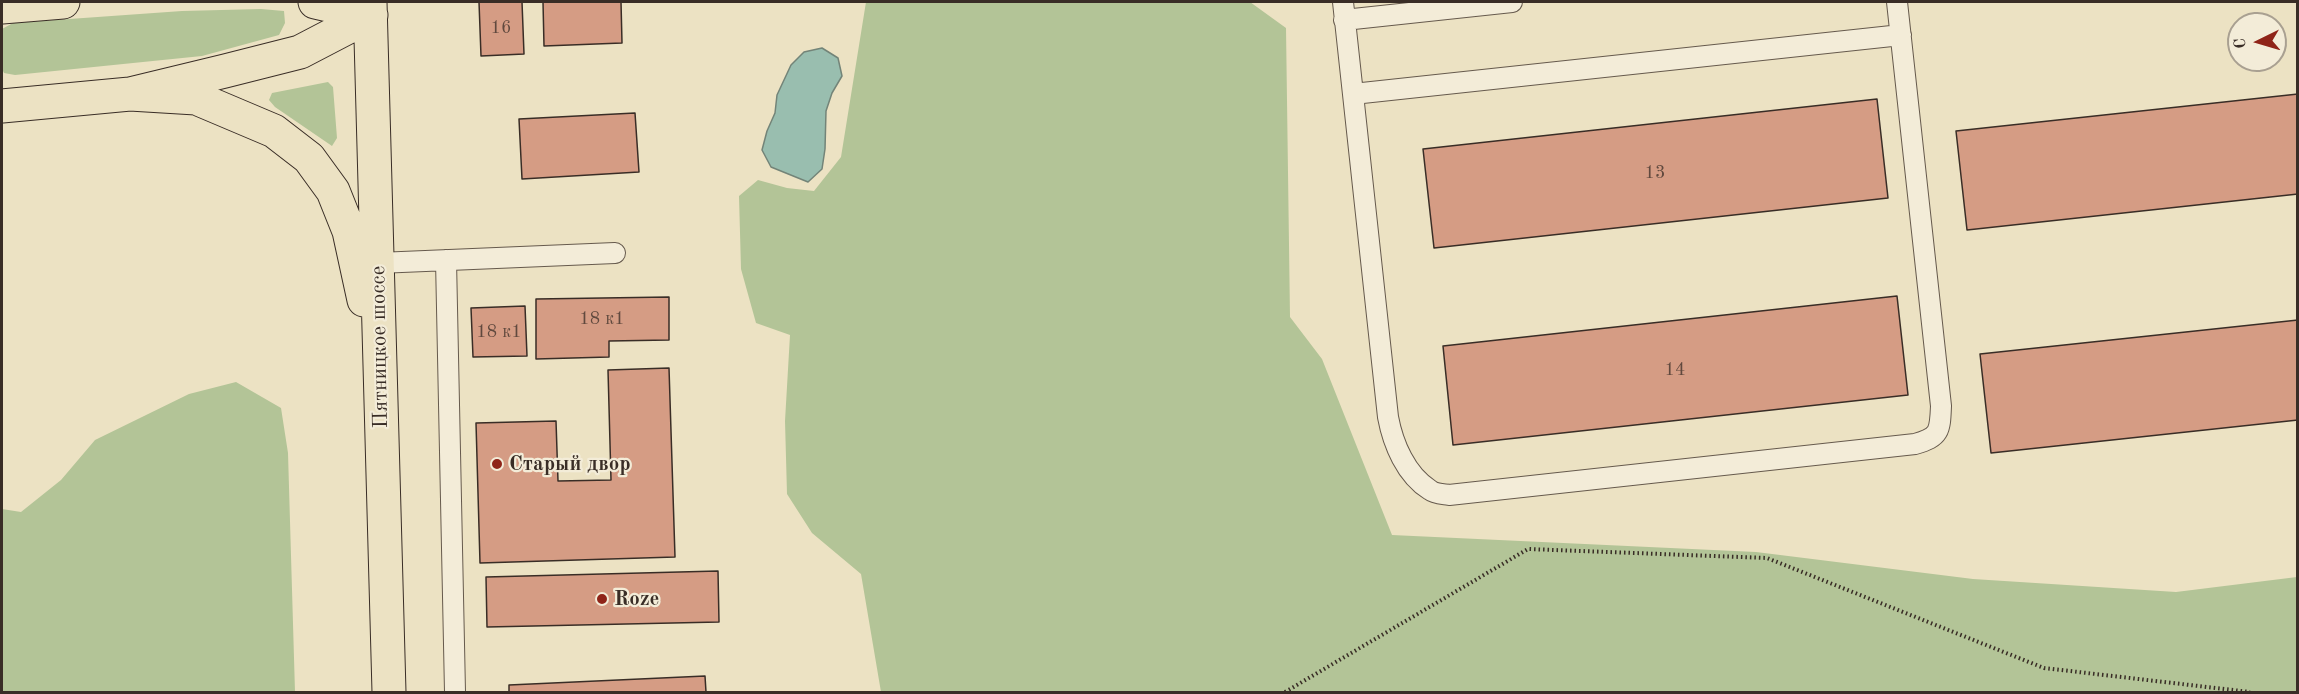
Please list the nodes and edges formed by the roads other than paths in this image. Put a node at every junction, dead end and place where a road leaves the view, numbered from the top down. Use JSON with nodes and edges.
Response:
{"nodes":[{"id":1,"x":63,"y":2,"type":"edge"},
{"id":2,"x":315,"y":2,"type":"edge"},
{"id":3,"x":1512,"y":2,"type":"edge"},
{"id":4,"x":1897,"y":2,"type":"edge"},
{"id":5,"x":2,"y":7,"type":"edge"},
{"id":6,"x":371,"y":8,"type":"edge"},
{"id":7,"x":1344,"y":11,"type":"edge"},
{"id":8,"x":1901,"y":35,"type":"junction"},
{"id":9,"x":130,"y":94,"type":"junction"},
{"id":10,"x":1353,"y":94,"type":"junction"},
{"id":11,"x":2,"y":106,"type":"edge"},
{"id":12,"x":615,"y":254,"type":"dead end"},
{"id":13,"x":446,"y":260,"type":"junction"},
{"id":14,"x":378,"y":263,"type":"junction"},
{"id":15,"x":381,"y":402,"type":"junction"},
{"id":16,"x":389,"y":693,"type":"edge"},
{"id":17,"x":455,"y":693,"type":"edge"}],
"edges":[{"from":1,"to":5,"type":"main road"},
{"from":2,"to":6,"type":"main road"},
{"from":3,"to":7,"type":"lane"},
{"from":4,"to":8,"type":"lane"},
{"from":6,"to":9,"type":"main road"},
{"from":6,"to":14,"type":"main road","name":"Пятницкое шоссе"},
{"from":7,"to":10,"type":"lane"},
{"from":8,"to":10,"type":"lane"},
{"from":8,"to":10,"type":"lane"},
{"from":9,"to":11,"type":"main road"},
{"from":9,"to":15,"type":"main road"},
{"from":12,"to":13,"type":"lane"},
{"from":13,"to":14,"type":"lane"},
{"from":13,"to":17,"type":"lane"},
{"from":14,"to":15,"type":"main road","name":"Пятницкое шоссе"},
{"from":15,"to":16,"type":"main road","name":"Пятницкое шоссе"}]}
